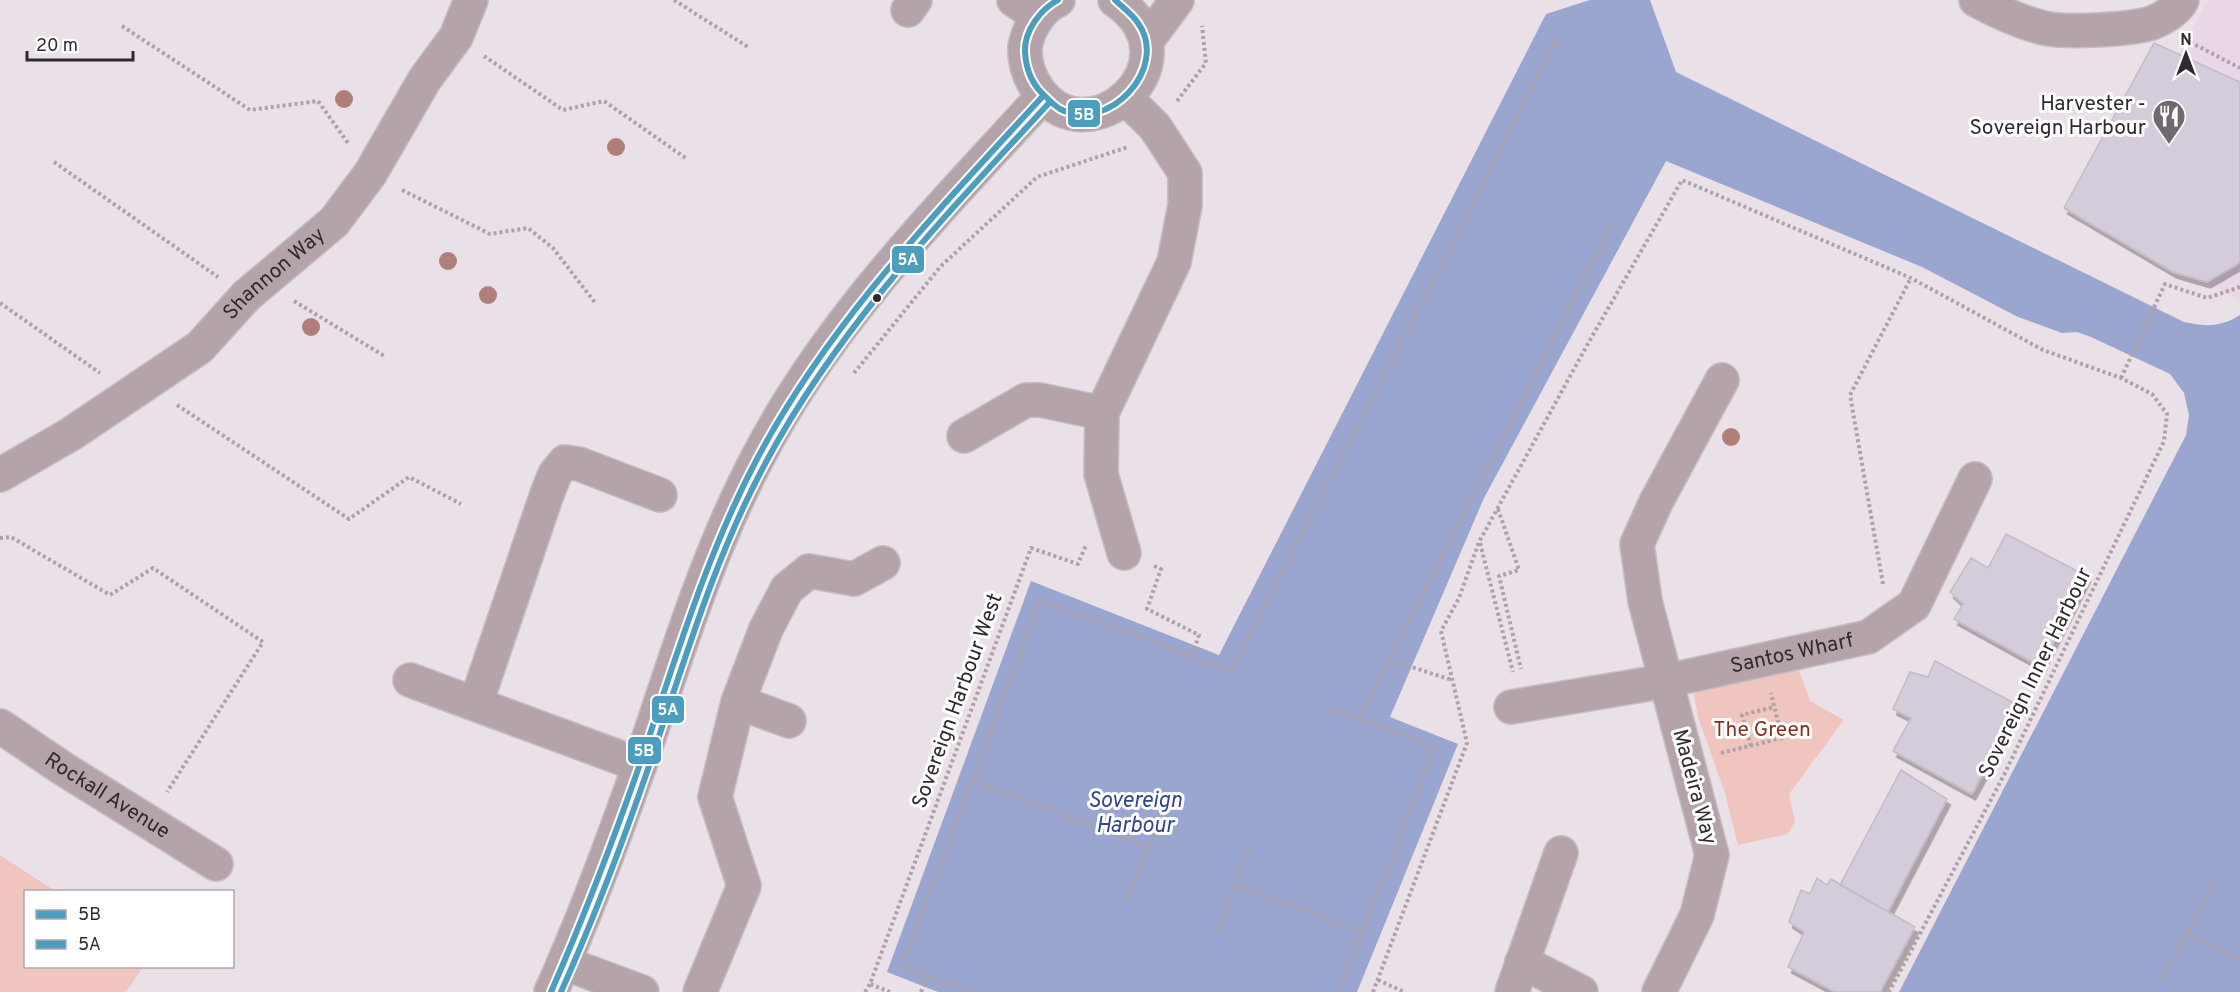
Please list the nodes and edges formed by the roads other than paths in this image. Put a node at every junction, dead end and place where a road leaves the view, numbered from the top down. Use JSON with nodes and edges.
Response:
{"nodes":[{"id":1,"x":471,"y":0,"type":"edge"},
{"id":2,"x":1115,"y":0,"type":"edge"},
{"id":3,"x":1177,"y":0,"type":"edge"},
{"id":4,"x":1976,"y":0,"type":"edge"},
{"id":5,"x":2182,"y":0,"type":"edge"},
{"id":6,"x":1037,"y":5,"type":"edge"},
{"id":7,"x":1146,"y":42,"type":"junction"},
{"id":8,"x":1042,"y":96,"type":"junction"},
{"id":9,"x":1127,"y":99,"type":"junction"},
{"id":10,"x":1722,"y":380,"type":"dead end"},
{"id":11,"x":1101,"y":413,"type":"junction"},
{"id":12,"x":964,"y":436,"type":"dead end"},
{"id":13,"x":0,"y":475,"type":"edge"},
{"id":14,"x":1975,"y":479,"type":"dead end"},
{"id":15,"x":660,"y":495,"type":"dead end"},
{"id":16,"x":1124,"y":553,"type":"road end"},
{"id":17,"x":883,"y":563,"type":"dead end"},
{"id":18,"x":410,"y":680,"type":"dead end"},
{"id":19,"x":1666,"y":681,"type":"junction"},
{"id":20,"x":738,"y":702,"type":"junction"},
{"id":21,"x":476,"y":703,"type":"junction"},
{"id":22,"x":1521,"y":705,"type":"road end"},
{"id":23,"x":789,"y":721,"type":"dead end"},
{"id":24,"x":0,"y":726,"type":"edge"},
{"id":25,"x":640,"y":765,"type":"junction"},
{"id":26,"x":1560,"y":853,"type":"dead end"},
{"id":27,"x":216,"y":864,"type":"dead end"},
{"id":28,"x":557,"y":977,"type":"edge"},
{"id":29,"x":1517,"y":977,"type":"edge"},
{"id":30,"x":642,"y":992,"type":"edge"},
{"id":31,"x":700,"y":992,"type":"edge"},
{"id":32,"x":1581,"y":992,"type":"edge"},
{"id":33,"x":1659,"y":992,"type":"edge"}],
"edges":[{"from":1,"to":13,"type":"street","name":"Shannon Way"},
{"from":2,"to":7,"type":"street"},
{"from":3,"to":7,"type":"street"},
{"from":4,"to":5,"type":"street"},
{"from":6,"to":8,"type":"street"},
{"from":7,"to":9,"type":"street"},
{"from":8,"to":9,"type":"street"},
{"from":8,"to":25,"type":"street"},
{"from":9,"to":11,"type":"street"},
{"from":10,"to":19,"type":"street","name":"Madeira Way"},
{"from":11,"to":12,"type":"street"},
{"from":11,"to":16,"type":"street"},
{"from":14,"to":19,"type":"street","name":"Santos Wharf"},
{"from":15,"to":21,"type":"street"},
{"from":17,"to":20,"type":"street"},
{"from":18,"to":21,"type":"street"},
{"from":19,"to":22,"type":"street"},
{"from":19,"to":33,"type":"street","name":"Madeira Way"},
{"from":20,"to":23,"type":"street"},
{"from":20,"to":31,"type":"street"},
{"from":21,"to":25,"type":"street"},
{"from":24,"to":27,"type":"street","name":"Rockall Avenue"},
{"from":25,"to":28,"type":"street"},
{"from":26,"to":29,"type":"street"},
{"from":28,"to":30,"type":"street"},
{"from":29,"to":32,"type":"street"}]}
